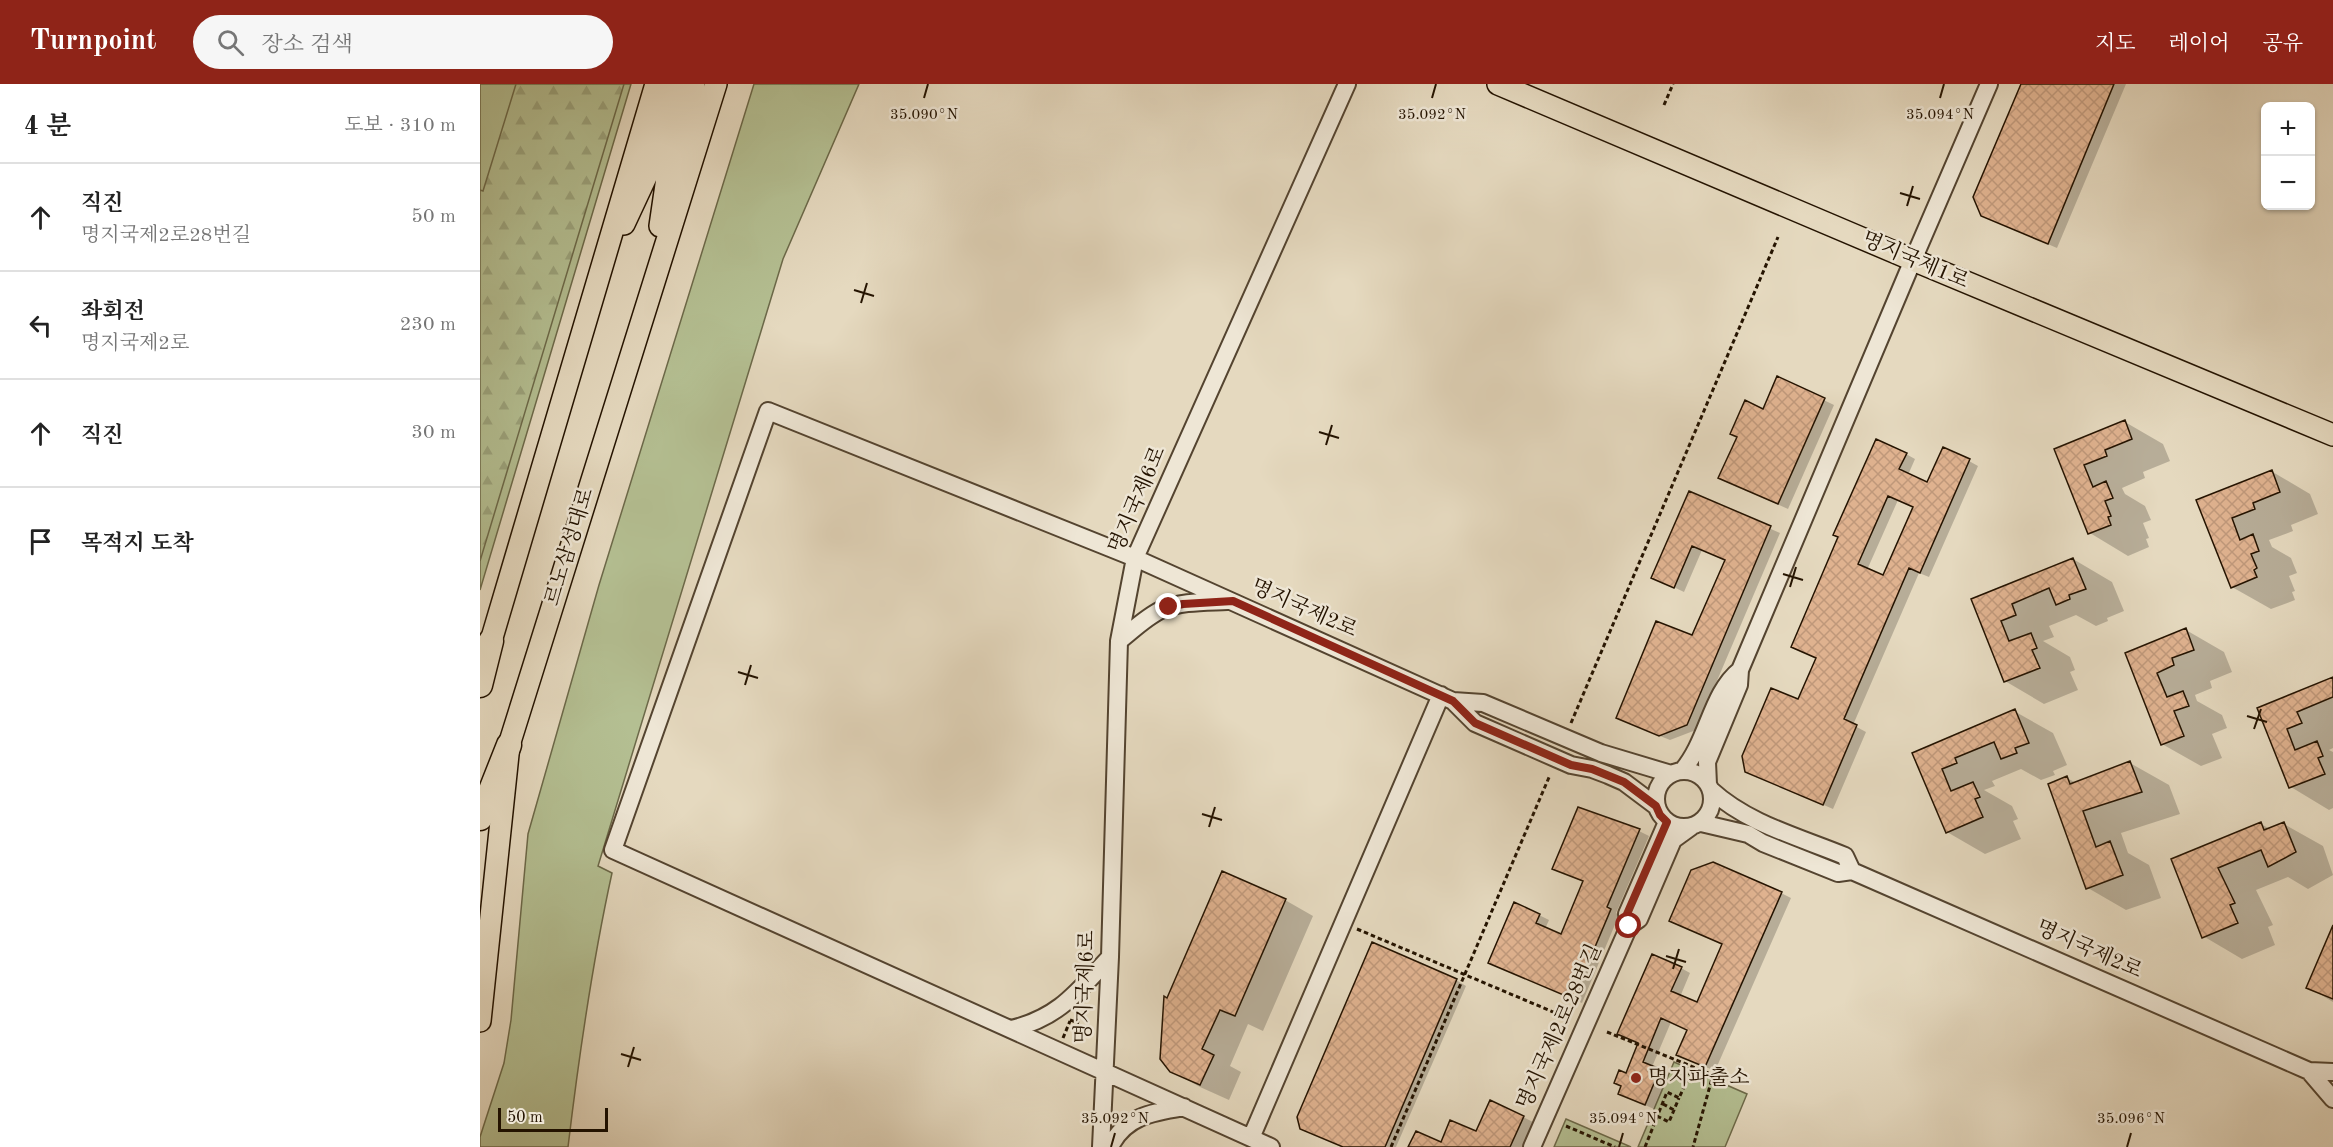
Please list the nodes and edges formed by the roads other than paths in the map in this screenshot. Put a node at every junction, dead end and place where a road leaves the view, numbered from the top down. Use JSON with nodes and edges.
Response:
{"nodes":[{"id":1,"x":656,"y":84,"type":"edge"},
{"id":2,"x":675,"y":84,"type":"edge"},
{"id":3,"x":694,"y":84,"type":"edge"},
{"id":4,"x":716,"y":84,"type":"edge"},
{"id":5,"x":1347,"y":84,"type":"edge"},
{"id":6,"x":1498,"y":84,"type":"edge"},
{"id":7,"x":1989,"y":84,"type":"edge"},
{"id":8,"x":1913,"y":260,"type":"junction"},
{"id":9,"x":593,"y":290,"type":"junction"},
{"id":10,"x":648,"y":298,"type":"junction"},
{"id":11,"x":2333,"y":435,"type":"edge"},
{"id":12,"x":1135,"y":558,"type":"junction"},
{"id":13,"x":1233,"y":601,"type":"junction"},
{"id":14,"x":491,"y":641,"type":"junction"},
{"id":15,"x":1119,"y":641,"type":"junction"},
{"id":16,"x":480,"y":666,"type":"edge"},
{"id":17,"x":1740,"y":670,"type":"junction"},
{"id":18,"x":480,"y":685,"type":"edge"},
{"id":19,"x":1447,"y":698,"type":"junction"},
{"id":20,"x":508,"y":745,"type":"junction"},
{"id":21,"x":1677,"y":772,"type":"junction"},
{"id":22,"x":1709,"y":787,"type":"junction"},
{"id":23,"x":1656,"y":806,"type":"junction"},
{"id":24,"x":480,"y":818,"type":"edge"},
{"id":25,"x":1667,"y":822,"type":"junction"},
{"id":26,"x":1696,"y":825,"type":"junction"},
{"id":27,"x":1852,"y":871,"type":"junction"},
{"id":28,"x":1629,"y":926,"type":"junction"},
{"id":29,"x":1110,"y":957,"type":"junction"},
{"id":30,"x":480,"y":1021,"type":"edge"},
{"id":31,"x":1011,"y":1029,"type":"junction"},
{"id":32,"x":1105,"y":1071,"type":"junction"},
{"id":33,"x":2309,"y":1071,"type":"junction"},
{"id":34,"x":2333,"y":1072,"type":"edge"},
{"id":35,"x":2333,"y":1099,"type":"edge"},
{"id":36,"x":1185,"y":1107,"type":"junction"},
{"id":37,"x":1251,"y":1138,"type":"junction"},
{"id":38,"x":1101,"y":1147,"type":"edge"},
{"id":39,"x":1110,"y":1147,"type":"edge"},
{"id":40,"x":1271,"y":1147,"type":"edge"},
{"id":41,"x":1532,"y":1147,"type":"edge"}],
"edges":[{"from":1,"to":9,"type":"main road"},
{"from":2,"to":9,"type":"main road"},
{"from":3,"to":10,"type":"main road"},
{"from":4,"to":10,"type":"main road","name":"르노삼성대로"},
{"from":5,"to":12,"type":"street","name":"명지국제6로"},
{"from":6,"to":8,"type":"main road","name":"명지국제1로"},
{"from":7,"to":8,"type":"street"},
{"from":8,"to":11,"type":"main road","name":"명지국제1로"},
{"from":8,"to":17,"type":"street"},
{"from":9,"to":14,"type":"main road"},
{"from":10,"to":20,"type":"main road","name":"르노삼성대로"},
{"from":12,"to":13,"type":"street","name":"명지국제2로"},
{"from":12,"to":15,"type":"street","name":"명지국제6로"},
{"from":12,"to":31,"type":"street","name":"명지국제2로"},
{"from":13,"to":15,"type":"street"},
{"from":13,"to":19,"type":"street","name":"명지국제2로"},
{"from":14,"to":16,"type":"main road"},
{"from":14,"to":18,"type":"highway"},
{"from":15,"to":29,"type":"street","name":"명지국제6로"},
{"from":17,"to":21,"type":"street"},
{"from":17,"to":22,"type":"street"},
{"from":19,"to":21,"type":"street","name":"명지국제2로"},
{"from":19,"to":23,"type":"street","name":"명지국제2로"},
{"from":19,"to":37,"type":"street"},
{"from":20,"to":24,"type":"highway"},
{"from":20,"to":30,"type":"main road","name":"르노삼성대로"},
{"from":21,"to":22,"type":"street"},
{"from":21,"to":23,"type":"street"},
{"from":22,"to":26,"type":"street"},
{"from":22,"to":27,"type":"street","name":"명지국제2로"},
{"from":23,"to":25,"type":"street"},
{"from":25,"to":26,"type":"street"},
{"from":25,"to":28,"type":"street","name":"명지국제2로28번길"},
{"from":26,"to":27,"type":"street","name":"명지국제2로"},
{"from":26,"to":28,"type":"street","name":"명지국제2로28번길"},
{"from":27,"to":33,"type":"street","name":"명지국제2로"},
{"from":28,"to":41,"type":"street","name":"명지국제2로28번길"},
{"from":29,"to":31,"type":"street"},
{"from":29,"to":32,"type":"street","name":"명지국제6로"},
{"from":31,"to":32,"type":"street"},
{"from":32,"to":36,"type":"street"},
{"from":32,"to":38,"type":"street","name":"명지국제6로"},
{"from":33,"to":34,"type":"street"},
{"from":33,"to":35,"type":"street"},
{"from":36,"to":37,"type":"street"},
{"from":36,"to":39,"type":"street"},
{"from":37,"to":40,"type":"street"}]}
